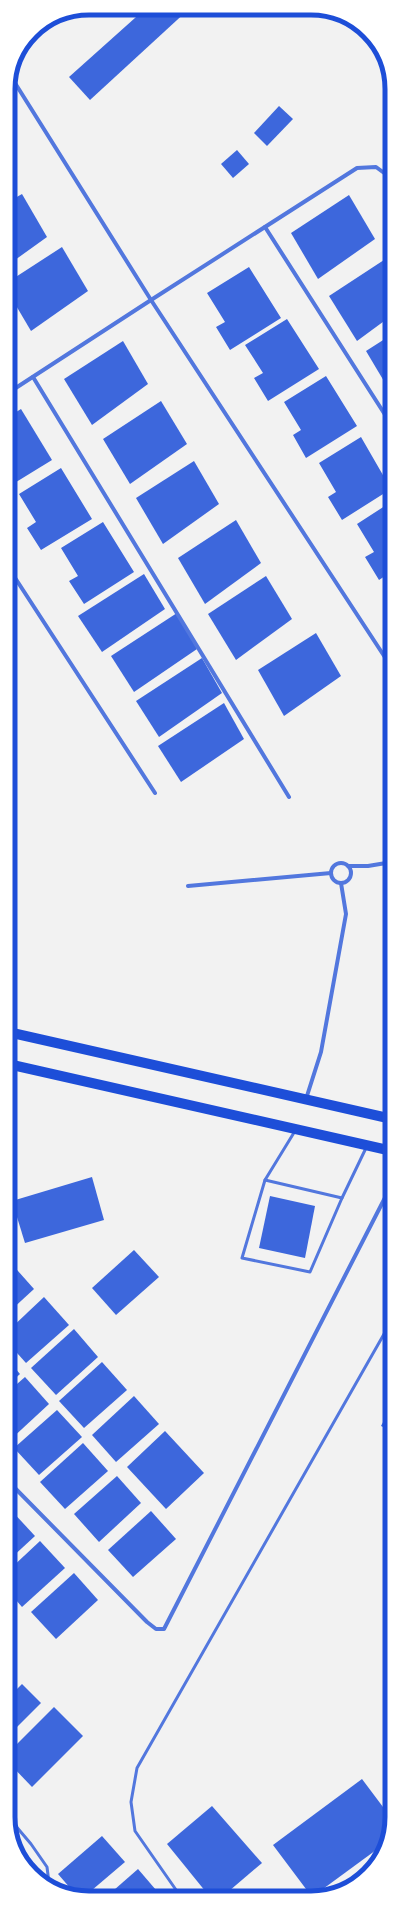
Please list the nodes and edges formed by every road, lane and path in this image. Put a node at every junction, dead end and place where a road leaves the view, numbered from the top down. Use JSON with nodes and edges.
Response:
{"nodes":[{"id":1,"x":15,"y":83,"type":"edge"},
{"id":2,"x":385,"y":174,"type":"edge"},
{"id":3,"x":265,"y":227,"type":"junction"},
{"id":4,"x":151,"y":300,"type":"junction"},
{"id":5,"x":33,"y":377,"type":"junction"},
{"id":6,"x":15,"y":389,"type":"edge"},
{"id":7,"x":385,"y":415,"type":"edge"},
{"id":8,"x":15,"y":578,"type":"edge"},
{"id":9,"x":385,"y":657,"type":"edge"},
{"id":10,"x":155,"y":793,"type":"dead end"},
{"id":11,"x":289,"y":797,"type":"dead end"},
{"id":12,"x":385,"y":863,"type":"edge"},
{"id":13,"x":348,"y":866,"type":"junction"},
{"id":14,"x":331,"y":873,"type":"junction"},
{"id":15,"x":341,"y":883,"type":"junction"},
{"id":16,"x":188,"y":886,"type":"dead end"},
{"id":17,"x":15,"y":1034,"type":"edge"},
{"id":18,"x":15,"y":1066,"type":"edge"},
{"id":19,"x":306,"y":1100,"type":"junction"},
{"id":20,"x":385,"y":1117,"type":"edge"},
{"id":21,"x":296,"y":1128,"type":"junction"},
{"id":22,"x":367,"y":1146,"type":"junction"},
{"id":23,"x":385,"y":1150,"type":"edge"},
{"id":24,"x":265,"y":1180,"type":"junction"},
{"id":25,"x":342,"y":1198,"type":"junction"},
{"id":26,"x":385,"y":1198,"type":"edge"},
{"id":27,"x":385,"y":1332,"type":"edge"},
{"id":28,"x":15,"y":1488,"type":"edge"},
{"id":29,"x":16,"y":1826,"type":"edge"},
{"id":30,"x":49,"y":1879,"type":"edge"},
{"id":31,"x":178,"y":1891,"type":"edge"}],
"edges":[{"from":1,"to":4,"type":"street"},
{"from":2,"to":3,"type":"street"},
{"from":3,"to":4,"type":"street"},
{"from":3,"to":7,"type":"street"},
{"from":4,"to":5,"type":"street"},
{"from":4,"to":9,"type":"street"},
{"from":5,"to":6,"type":"street"},
{"from":5,"to":11,"type":"street"},
{"from":8,"to":10,"type":"street"},
{"from":12,"to":13,"type":"street"},
{"from":13,"to":14,"type":"street"},
{"from":13,"to":15,"type":"street"},
{"from":14,"to":15,"type":"street"},
{"from":14,"to":16,"type":"street"},
{"from":15,"to":19,"type":"street"},
{"from":17,"to":19,"type":"main road"},
{"from":18,"to":21,"type":"main road"},
{"from":19,"to":20,"type":"main road"},
{"from":21,"to":22,"type":"main road"},
{"from":21,"to":24,"type":"lane"},
{"from":22,"to":23,"type":"main road"},
{"from":22,"to":25,"type":"lane"},
{"from":24,"to":25,"type":"lane"},
{"from":24,"to":25,"type":"lane"},
{"from":26,"to":28,"type":"street"},
{"from":27,"to":31,"type":"lane"},
{"from":29,"to":30,"type":"lane"}]}
